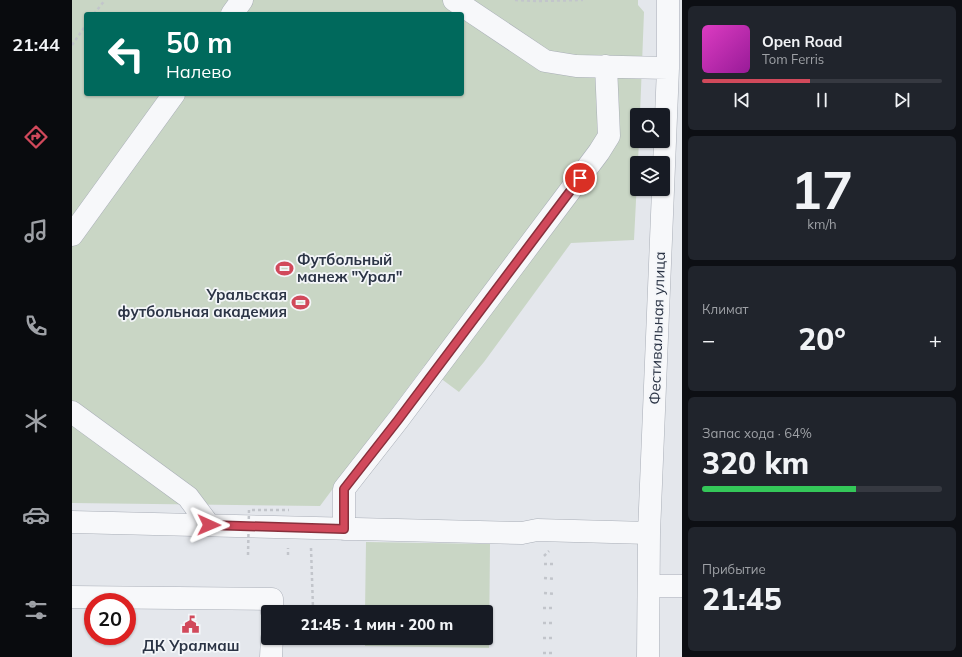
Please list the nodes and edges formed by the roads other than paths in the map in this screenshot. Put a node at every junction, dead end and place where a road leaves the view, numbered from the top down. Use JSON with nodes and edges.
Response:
{"nodes":[{"id":1,"x":242,"y":0,"type":"edge"},
{"id":2,"x":454,"y":0,"type":"edge"},
{"id":3,"x":668,"y":0,"type":"edge"},
{"id":4,"x":233,"y":12,"type":"edge"},
{"id":5,"x":673,"y":60,"type":"edge"},
{"id":6,"x":606,"y":66,"type":"junction"},
{"id":7,"x":172,"y":96,"type":"edge"},
{"id":8,"x":76,"y":222,"type":"edge"},
{"id":9,"x":72,"y":412,"type":"edge"},
{"id":10,"x":72,"y":522,"type":"edge"},
{"id":11,"x":209,"y":525,"type":"junction"},
{"id":12,"x":344,"y":529,"type":"junction"},
{"id":13,"x":649,"y":533,"type":"junction"},
{"id":14,"x":649,"y":586,"type":"junction"},
{"id":15,"x":682,"y":586,"type":"edge"},
{"id":16,"x":72,"y":597,"type":"edge"},
{"id":17,"x":272,"y":600,"type":"edge"},
{"id":18,"x":272,"y":645,"type":"edge"},
{"id":19,"x":271,"y":657,"type":"edge"},
{"id":20,"x":648,"y":657,"type":"edge"}],
"edges":[{"from":1,"to":4,"type":"street"},
{"from":2,"to":6,"type":"street"},
{"from":3,"to":5,"type":"street","name":"Фестивальная улица"},
{"from":5,"to":6,"type":"street"},
{"from":5,"to":13,"type":"street","name":"Фестивальная улица"},
{"from":6,"to":12,"type":"street"},
{"from":7,"to":8,"type":"street"},
{"from":9,"to":11,"type":"street"},
{"from":10,"to":11,"type":"street"},
{"from":11,"to":12,"type":"street"},
{"from":12,"to":13,"type":"street"},
{"from":13,"to":14,"type":"street","name":"Фестивальная улица"},
{"from":14,"to":15,"type":"street"},
{"from":14,"to":20,"type":"street","name":"Фестивальная улица"},
{"from":16,"to":17,"type":"street"},
{"from":18,"to":19,"type":"street"}]}
